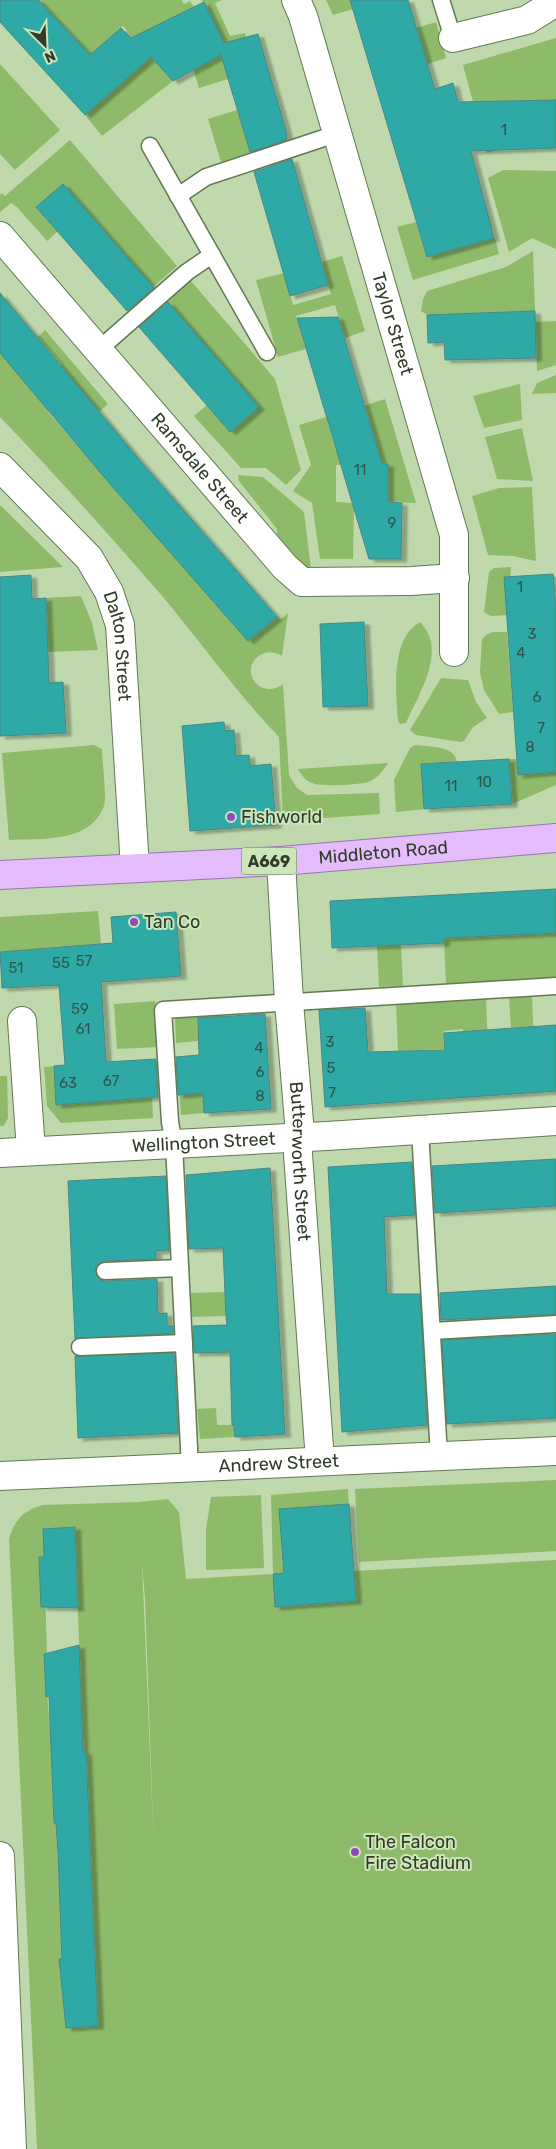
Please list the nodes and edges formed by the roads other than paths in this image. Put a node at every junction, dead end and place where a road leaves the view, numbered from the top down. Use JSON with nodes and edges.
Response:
{"nodes":[{"id":1,"x":296,"y":0,"type":"edge"},
{"id":2,"x":440,"y":0,"type":"edge"},
{"id":3,"x":556,"y":2,"type":"edge"},
{"id":4,"x":453,"y":38,"type":"joint"},
{"id":5,"x":336,"y":134,"type":"junction"},
{"id":6,"x":150,"y":146,"type":"dead end"},
{"id":7,"x":178,"y":196,"type":"junction"},
{"id":8,"x":0,"y":236,"type":"edge"},
{"id":9,"x":212,"y":255,"type":"junction"},
{"id":10,"x":97,"y":351,"type":"junction"},
{"id":11,"x":267,"y":352,"type":"dead end"},
{"id":12,"x":0,"y":467,"type":"edge"},
{"id":13,"x":455,"y":578,"type":"junction"},
{"id":14,"x":454,"y":652,"type":"dead end"},
{"id":15,"x":550,"y":833,"type":"edge"},
{"id":16,"x":281,"y":861,"type":"junction"},
{"id":17,"x":135,"y":868,"type":"junction"},
{"id":18,"x":0,"y":875,"type":"edge"},
{"id":19,"x":556,"y":986,"type":"edge"},
{"id":20,"x":289,"y":1002,"type":"junction"},
{"id":21,"x":22,"y":1020,"type":"dead end"},
{"id":22,"x":556,"y":1121,"type":"edge"},
{"id":23,"x":420,"y":1130,"type":"junction"},
{"id":24,"x":297,"y":1138,"type":"junction"},
{"id":25,"x":174,"y":1144,"type":"junction"},
{"id":26,"x":31,"y":1151,"type":"junction"},
{"id":27,"x":0,"y":1152,"type":"edge"},
{"id":28,"x":180,"y":1268,"type":"junction"},
{"id":29,"x":105,"y":1271,"type":"dead end"},
{"id":30,"x":556,"y":1324,"type":"edge"},
{"id":31,"x":432,"y":1331,"type":"junction"},
{"id":32,"x":184,"y":1343,"type":"junction"},
{"id":33,"x":80,"y":1347,"type":"dead end"},
{"id":34,"x":556,"y":1450,"type":"edge"},
{"id":35,"x":439,"y":1456,"type":"junction"},
{"id":36,"x":320,"y":1462,"type":"junction"},
{"id":37,"x":190,"y":1468,"type":"junction"},
{"id":38,"x":0,"y":1476,"type":"edge"},
{"id":39,"x":0,"y":1856,"type":"edge"},
{"id":40,"x":12,"y":2149,"type":"edge"}],
"edges":[{"from":1,"to":5,"type":"street","name":"Taylor Street"},
{"from":2,"to":4,"type":"lane"},
{"from":3,"to":4,"type":"street"},
{"from":5,"to":7,"type":"lane"},
{"from":5,"to":13,"type":"street","name":"Taylor Street"},
{"from":6,"to":7,"type":"lane"},
{"from":7,"to":9,"type":"lane"},
{"from":8,"to":10,"type":"street","name":"Ramsdale Street"},
{"from":9,"to":10,"type":"lane"},
{"from":9,"to":11,"type":"lane"},
{"from":10,"to":13,"type":"street","name":"Ramsdale Street"},
{"from":12,"to":17,"type":"street","name":"Dalton Street"},
{"from":13,"to":14,"type":"street","name":"Taylor Street"},
{"from":15,"to":16,"type":"main road","name":"Middleton Road","number":"A669"},
{"from":16,"to":17,"type":"main road","name":"Middleton Road","number":"A669"},
{"from":16,"to":20,"type":"street","name":"Butterworth Street"},
{"from":17,"to":18,"type":"main road","name":"Middleton Road","number":"A669"},
{"from":19,"to":20,"type":"lane"},
{"from":20,"to":24,"type":"street","name":"Butterworth Street"},
{"from":20,"to":25,"type":"lane"},
{"from":21,"to":26,"type":"street"},
{"from":22,"to":23,"type":"street","name":"Wellington Street"},
{"from":23,"to":24,"type":"street","name":"Wellington Street"},
{"from":23,"to":31,"type":"lane"},
{"from":24,"to":25,"type":"street","name":"Wellington Street"},
{"from":24,"to":36,"type":"street","name":"Butterworth Street"},
{"from":25,"to":26,"type":"street","name":"Wellington Street"},
{"from":25,"to":28,"type":"lane"},
{"from":26,"to":27,"type":"street","name":"Wellington Street"},
{"from":28,"to":29,"type":"lane"},
{"from":28,"to":32,"type":"lane"},
{"from":30,"to":31,"type":"lane"},
{"from":31,"to":35,"type":"lane"},
{"from":32,"to":33,"type":"lane"},
{"from":32,"to":37,"type":"lane"},
{"from":34,"to":35,"type":"street","name":"Andrew Street"},
{"from":35,"to":36,"type":"street","name":"Andrew Street"},
{"from":36,"to":37,"type":"street","name":"Andrew Street"},
{"from":37,"to":38,"type":"street","name":"Andrew Street"},
{"from":39,"to":40,"type":"street"}]}
